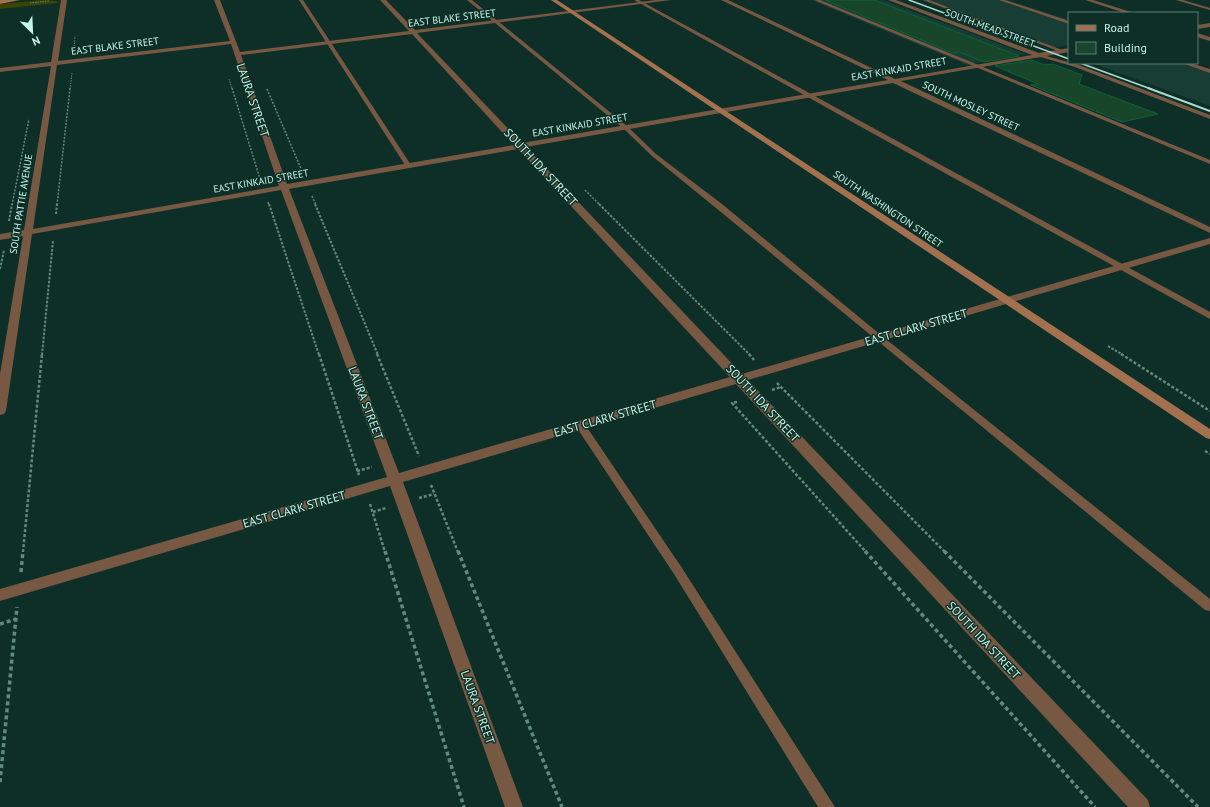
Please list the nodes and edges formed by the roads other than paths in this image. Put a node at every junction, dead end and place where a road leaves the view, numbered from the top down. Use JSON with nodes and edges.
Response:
{"nodes":[{"id":1,"x":17,"y":0,"type":"edge"},
{"id":2,"x":64,"y":0,"type":"edge"},
{"id":3,"x":217,"y":0,"type":"edge"},
{"id":4,"x":301,"y":0,"type":"edge"},
{"id":5,"x":383,"y":0,"type":"edge"},
{"id":6,"x":469,"y":0,"type":"edge"},
{"id":7,"x":554,"y":0,"type":"edge"},
{"id":8,"x":668,"y":0,"type":"edge"},
{"id":9,"x":724,"y":0,"type":"edge"},
{"id":10,"x":816,"y":0,"type":"edge"},
{"id":11,"x":891,"y":0,"type":"edge"},
{"id":12,"x":925,"y":0,"type":"edge"},
{"id":13,"x":1001,"y":0,"type":"edge"},
{"id":14,"x":1088,"y":0,"type":"edge"},
{"id":15,"x":1178,"y":0,"type":"edge"},
{"id":16,"x":0,"y":2,"type":"edge"},
{"id":17,"x":639,"y":2,"type":"edge"},
{"id":18,"x":1210,"y":9,"type":"edge"},
{"id":19,"x":1128,"y":12,"type":"edge"},
{"id":20,"x":572,"y":13,"type":"junction"},
{"id":21,"x":495,"y":22,"type":"junction"},
{"id":22,"x":1068,"y":23,"type":"edge"},
{"id":23,"x":1210,"y":25,"type":"edge"},
{"id":24,"x":1198,"y":27,"type":"edge"},
{"id":25,"x":414,"y":32,"type":"junction"},
{"id":26,"x":1198,"y":35,"type":"edge"},
{"id":27,"x":1210,"y":39,"type":"edge"},
{"id":28,"x":233,"y":42,"type":"junction"},
{"id":29,"x":329,"y":43,"type":"junction"},
{"id":30,"x":1066,"y":50,"type":"edge"},
{"id":31,"x":238,"y":54,"type":"junction"},
{"id":32,"x":1039,"y":55,"type":"junction"},
{"id":33,"x":1068,"y":63,"type":"edge"},
{"id":34,"x":54,"y":64,"type":"junction"},
{"id":35,"x":1071,"y":64,"type":"edge"},
{"id":36,"x":1188,"y":64,"type":"edge"},
{"id":37,"x":974,"y":66,"type":"junction"},
{"id":38,"x":0,"y":70,"type":"edge"},
{"id":39,"x":1210,"y":71,"type":"edge"},
{"id":40,"x":894,"y":80,"type":"junction"},
{"id":41,"x":810,"y":95,"type":"junction"},
{"id":42,"x":720,"y":111,"type":"junction"},
{"id":43,"x":1210,"y":117,"type":"edge"},
{"id":44,"x":625,"y":127,"type":"junction"},
{"id":45,"x":520,"y":145,"type":"junction"},
{"id":46,"x":1210,"y":162,"type":"edge"},
{"id":47,"x":408,"y":165,"type":"junction"},
{"id":48,"x":284,"y":187,"type":"junction"},
{"id":49,"x":1210,"y":230,"type":"edge"},
{"id":50,"x":28,"y":232,"type":"junction"},
{"id":51,"x":0,"y":237,"type":"edge"},
{"id":52,"x":1210,"y":241,"type":"edge"},
{"id":53,"x":1122,"y":267,"type":"junction"},
{"id":54,"x":1007,"y":300,"type":"junction"},
{"id":55,"x":1210,"y":316,"type":"edge"},
{"id":56,"x":879,"y":338,"type":"junction"},
{"id":57,"x":740,"y":379,"type":"junction"},
{"id":58,"x":0,"y":411,"type":"edge"},
{"id":59,"x":580,"y":425,"type":"junction"},
{"id":60,"x":1210,"y":435,"type":"edge"},
{"id":61,"x":395,"y":480,"type":"junction"},
{"id":62,"x":0,"y":595,"type":"edge"},
{"id":63,"x":1210,"y":606,"type":"edge"},
{"id":64,"x":514,"y":807,"type":"edge"},
{"id":65,"x":827,"y":807,"type":"edge"},
{"id":66,"x":1141,"y":807,"type":"edge"}],
"edges":[{"from":1,"to":16,"type":"street"},
{"from":2,"to":34,"type":"street","name":"SOUTH PATTIE AVENUE"},
{"from":3,"to":28,"type":"street","name":"LAURA STREET"},
{"from":4,"to":29,"type":"lane"},
{"from":5,"to":25,"type":"street","name":"SOUTH IDA STREET"},
{"from":6,"to":21,"type":"lane"},
{"from":7,"to":20,"type":"street","name":"SOUTH WASHINGTON STREET"},
{"from":8,"to":17,"type":"street","name":"EAST BLAKE STREET"},
{"from":9,"to":40,"type":"street","name":"SOUTH MOSLEY STREET"},
{"from":10,"to":37,"type":"lane"},
{"from":11,"to":32,"type":"street","name":"SOUTH MEAD STREET"},
{"from":12,"to":30,"type":"lane"},
{"from":13,"to":22,"type":"lane"},
{"from":14,"to":19,"type":"street"},
{"from":15,"to":18,"type":"lane"},
{"from":17,"to":20,"type":"street","name":"EAST BLAKE STREET"},
{"from":17,"to":41,"type":"lane"},
{"from":20,"to":21,"type":"street","name":"EAST BLAKE STREET"},
{"from":20,"to":42,"type":"street","name":"SOUTH WASHINGTON STREET"},
{"from":21,"to":25,"type":"street","name":"EAST BLAKE STREET"},
{"from":21,"to":44,"type":"lane"},
{"from":23,"to":24,"type":"street"},
{"from":25,"to":29,"type":"street","name":"EAST BLAKE STREET"},
{"from":25,"to":45,"type":"street","name":"SOUTH IDA STREET"},
{"from":26,"to":27,"type":"street"},
{"from":28,"to":31,"type":"street","name":"LAURA STREET"},
{"from":28,"to":34,"type":"street","name":"EAST BLAKE STREET"},
{"from":29,"to":31,"type":"street","name":"EAST BLAKE STREET"},
{"from":29,"to":47,"type":"lane"},
{"from":30,"to":32,"type":"street","name":"EAST KINKAID STREET"},
{"from":31,"to":48,"type":"street","name":"LAURA STREET"},
{"from":32,"to":33,"type":"lane"},
{"from":32,"to":37,"type":"street","name":"EAST KINKAID STREET"},
{"from":34,"to":38,"type":"street","name":"EAST BLAKE STREET"},
{"from":34,"to":50,"type":"street","name":"SOUTH PATTIE AVENUE"},
{"from":35,"to":43,"type":"lane"},
{"from":36,"to":39,"type":"lane"},
{"from":37,"to":40,"type":"street","name":"EAST KINKAID STREET"},
{"from":37,"to":46,"type":"lane"},
{"from":40,"to":41,"type":"street","name":"EAST KINKAID STREET"},
{"from":40,"to":49,"type":"street","name":"SOUTH MOSLEY STREET"},
{"from":41,"to":42,"type":"street","name":"EAST KINKAID STREET"},
{"from":41,"to":53,"type":"lane"},
{"from":42,"to":44,"type":"street","name":"EAST KINKAID STREET"},
{"from":42,"to":54,"type":"street","name":"SOUTH WASHINGTON STREET"},
{"from":44,"to":45,"type":"street","name":"EAST KINKAID STREET"},
{"from":44,"to":56,"type":"lane"},
{"from":45,"to":47,"type":"street","name":"EAST KINKAID STREET"},
{"from":45,"to":57,"type":"street","name":"SOUTH IDA STREET"},
{"from":47,"to":48,"type":"street","name":"EAST KINKAID STREET"},
{"from":48,"to":50,"type":"street","name":"EAST KINKAID STREET"},
{"from":48,"to":61,"type":"street","name":"LAURA STREET"},
{"from":50,"to":51,"type":"street","name":"EAST KINKAID STREET"},
{"from":50,"to":58,"type":"street","name":"SOUTH PATTIE AVENUE"},
{"from":52,"to":53,"type":"street","name":"EAST CLARK STREET"},
{"from":53,"to":54,"type":"street","name":"EAST CLARK STREET"},
{"from":53,"to":55,"type":"lane"},
{"from":54,"to":56,"type":"street","name":"EAST CLARK STREET"},
{"from":54,"to":60,"type":"street","name":"SOUTH WASHINGTON STREET"},
{"from":56,"to":57,"type":"street","name":"EAST CLARK STREET"},
{"from":56,"to":63,"type":"lane"},
{"from":57,"to":59,"type":"street","name":"EAST CLARK STREET"},
{"from":57,"to":66,"type":"street","name":"SOUTH IDA STREET"},
{"from":59,"to":61,"type":"street","name":"EAST CLARK STREET"},
{"from":59,"to":65,"type":"lane"},
{"from":61,"to":62,"type":"street","name":"EAST CLARK STREET"},
{"from":61,"to":64,"type":"street","name":"LAURA STREET"}]}
